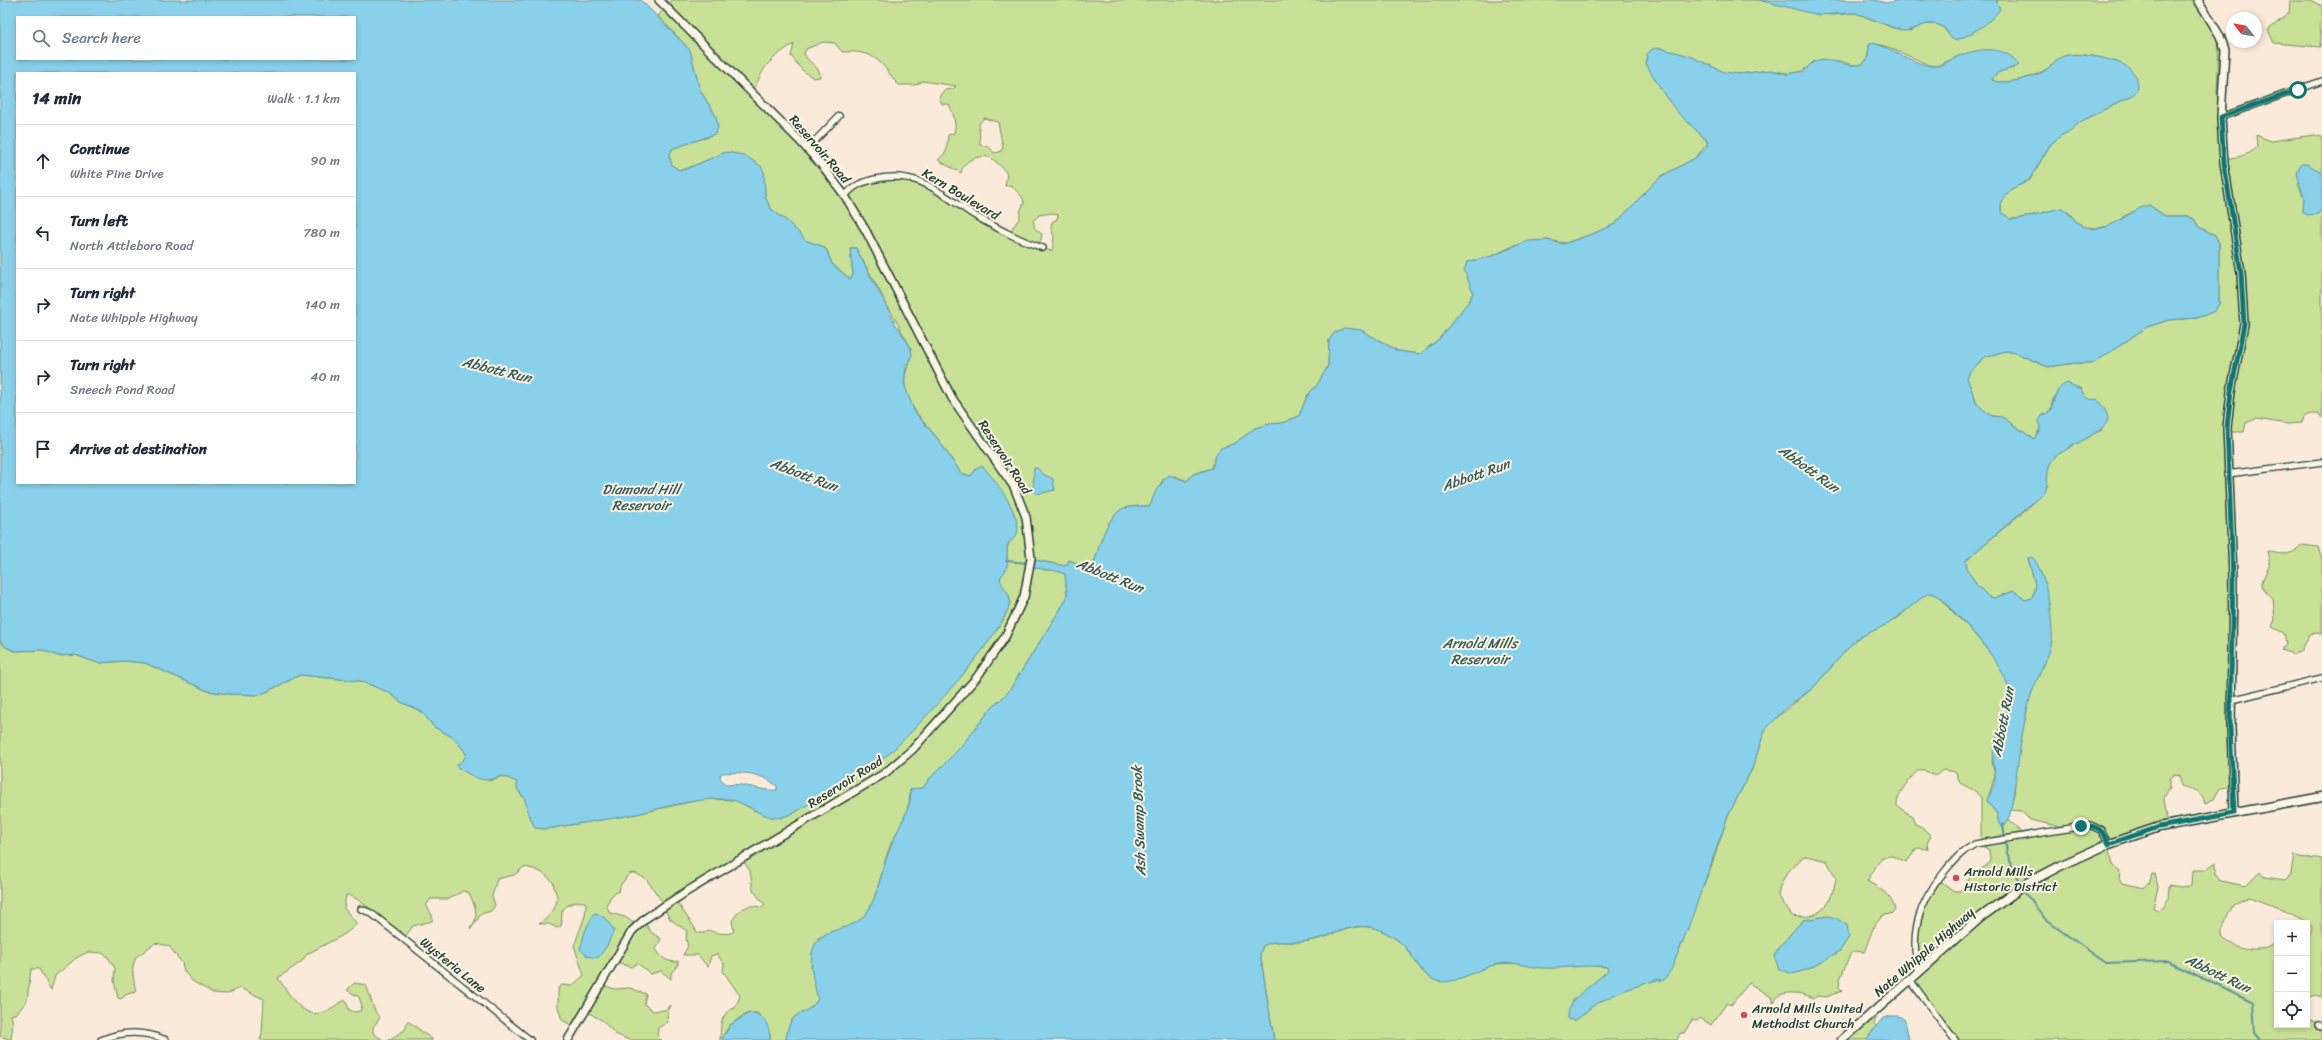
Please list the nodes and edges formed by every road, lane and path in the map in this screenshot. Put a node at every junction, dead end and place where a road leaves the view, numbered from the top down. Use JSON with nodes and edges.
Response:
{"nodes":[{"id":1,"x":659,"y":0,"type":"edge"},
{"id":2,"x":2198,"y":0,"type":"edge"},
{"id":3,"x":2322,"y":81,"type":"edge"},
{"id":4,"x":839,"y":116,"type":"dead end"},
{"id":5,"x":2221,"y":117,"type":"junction"},
{"id":6,"x":807,"y":149,"type":"junction"},
{"id":7,"x":845,"y":196,"type":"junction"},
{"id":8,"x":1043,"y":248,"type":"dead end"},
{"id":9,"x":2322,"y":462,"type":"edge"},
{"id":10,"x":2228,"y":474,"type":"junction"},
{"id":11,"x":2322,"y":678,"type":"edge"},
{"id":12,"x":2231,"y":700,"type":"junction"},
{"id":13,"x":2322,"y":797,"type":"edge"},
{"id":14,"x":2234,"y":813,"type":"junction"},
{"id":15,"x":2109,"y":844,"type":"junction"},
{"id":16,"x":361,"y":909,"type":"dead end"},
{"id":17,"x":1918,"y":973,"type":"junction"},
{"id":18,"x":1910,"y":980,"type":"junction"},
{"id":19,"x":101,"y":1040,"type":"edge"},
{"id":20,"x":166,"y":1040,"type":"edge"},
{"id":21,"x":530,"y":1040,"type":"edge"},
{"id":22,"x":568,"y":1040,"type":"edge"},
{"id":23,"x":1842,"y":1040,"type":"edge"},
{"id":24,"x":1955,"y":1040,"type":"edge"}],
"edges":[{"from":1,"to":6,"type":"street","name":"Reservoir Road"},
{"from":2,"to":5,"type":"street"},
{"from":3,"to":5,"type":"street"},
{"from":4,"to":6,"type":"street"},
{"from":5,"to":10,"type":"street"},
{"from":6,"to":7,"type":"street","name":"Reservoir Road"},
{"from":7,"to":8,"type":"street","name":"Kern Boulevard"},
{"from":7,"to":22,"type":"street","name":"Reservoir Road"},
{"from":9,"to":10,"type":"street"},
{"from":10,"to":12,"type":"street"},
{"from":11,"to":12,"type":"street"},
{"from":12,"to":14,"type":"street"},
{"from":13,"to":14,"type":"main road","name":"Nate Whipple Highway"},
{"from":14,"to":15,"type":"main road","name":"Nate Whipple Highway"},
{"from":15,"to":17,"type":"main road","name":"Nate Whipple Highway"},
{"from":15,"to":17,"type":"street"},
{"from":16,"to":21,"type":"street","name":"Wysteria Lane"},
{"from":17,"to":18,"type":"main road","name":"Nate Whipple Highway"},
{"from":18,"to":23,"type":"main road","name":"Nate Whipple Highway"},
{"from":18,"to":24,"type":"street"},
{"from":19,"to":20,"type":"street"}]}
